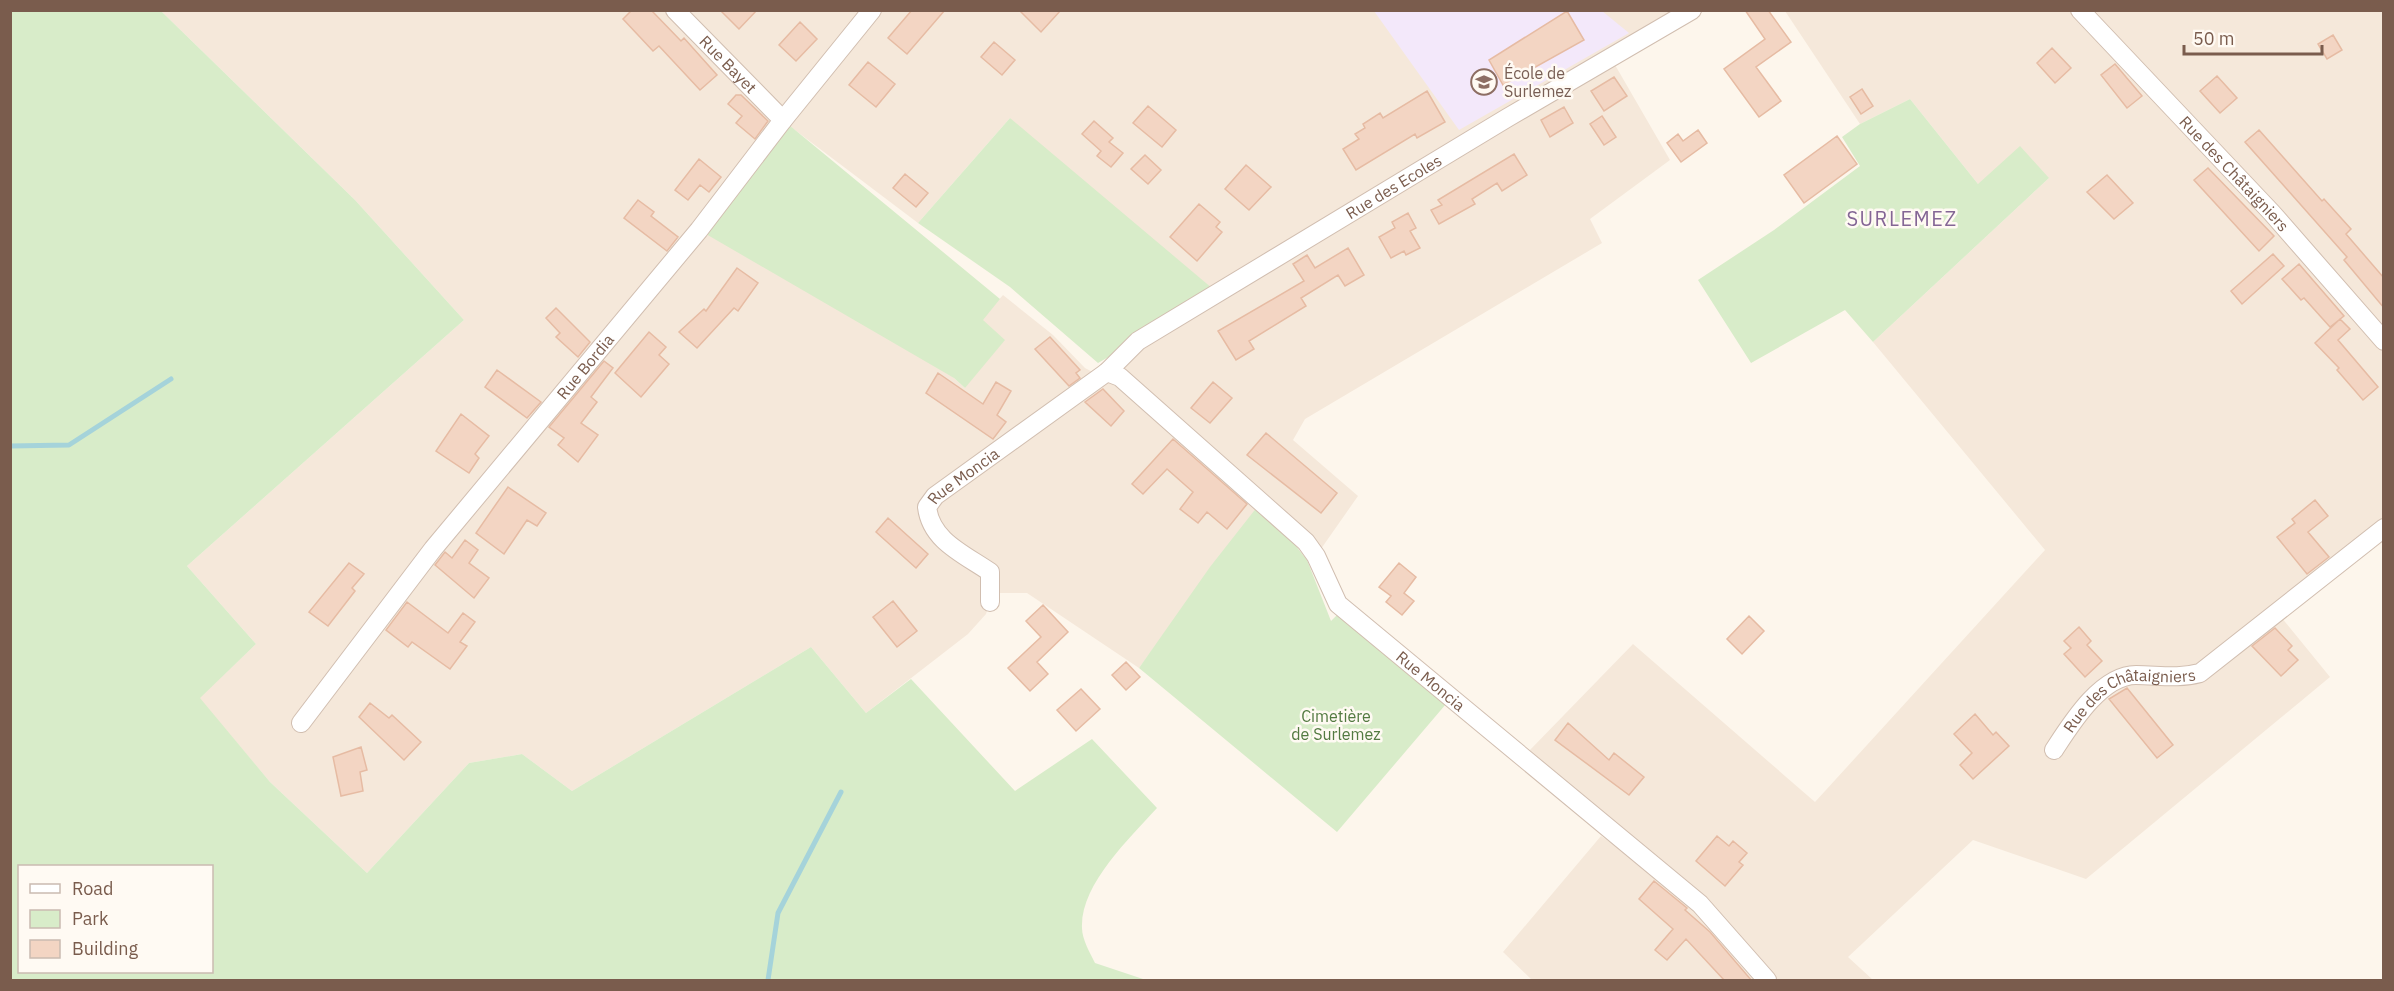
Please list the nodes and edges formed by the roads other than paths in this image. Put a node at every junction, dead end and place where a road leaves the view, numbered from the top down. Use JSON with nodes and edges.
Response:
{"nodes":[{"id":1,"x":675,"y":10,"type":"edge"},
{"id":2,"x":873,"y":10,"type":"edge"},
{"id":3,"x":1692,"y":10,"type":"edge"},
{"id":4,"x":2080,"y":10,"type":"edge"},
{"id":5,"x":783,"y":120,"type":"junction"},
{"id":6,"x":2384,"y":341,"type":"edge"},
{"id":7,"x":1105,"y":373,"type":"junction"},
{"id":8,"x":2384,"y":528,"type":"edge"},
{"id":9,"x":990,"y":602,"type":"dead end"},
{"id":10,"x":301,"y":723,"type":"dead end"},
{"id":11,"x":2054,"y":750,"type":"dead end"},
{"id":12,"x":1767,"y":981,"type":"edge"}],
"edges":[{"from":1,"to":5,"type":"street","name":"Rue Bayet"},
{"from":2,"to":5,"type":"street","name":"Rue Bordia"},
{"from":3,"to":7,"type":"street","name":"Rue des Ecoles"},
{"from":4,"to":6,"type":"street","name":"Rue des Châtaigniers"},
{"from":5,"to":10,"type":"street","name":"Rue Bordia"},
{"from":7,"to":9,"type":"street","name":"Rue Moncia"},
{"from":7,"to":12,"type":"street","name":"Rue Moncia"},
{"from":8,"to":11,"type":"street","name":"Rue des Châtaigniers"}]}
